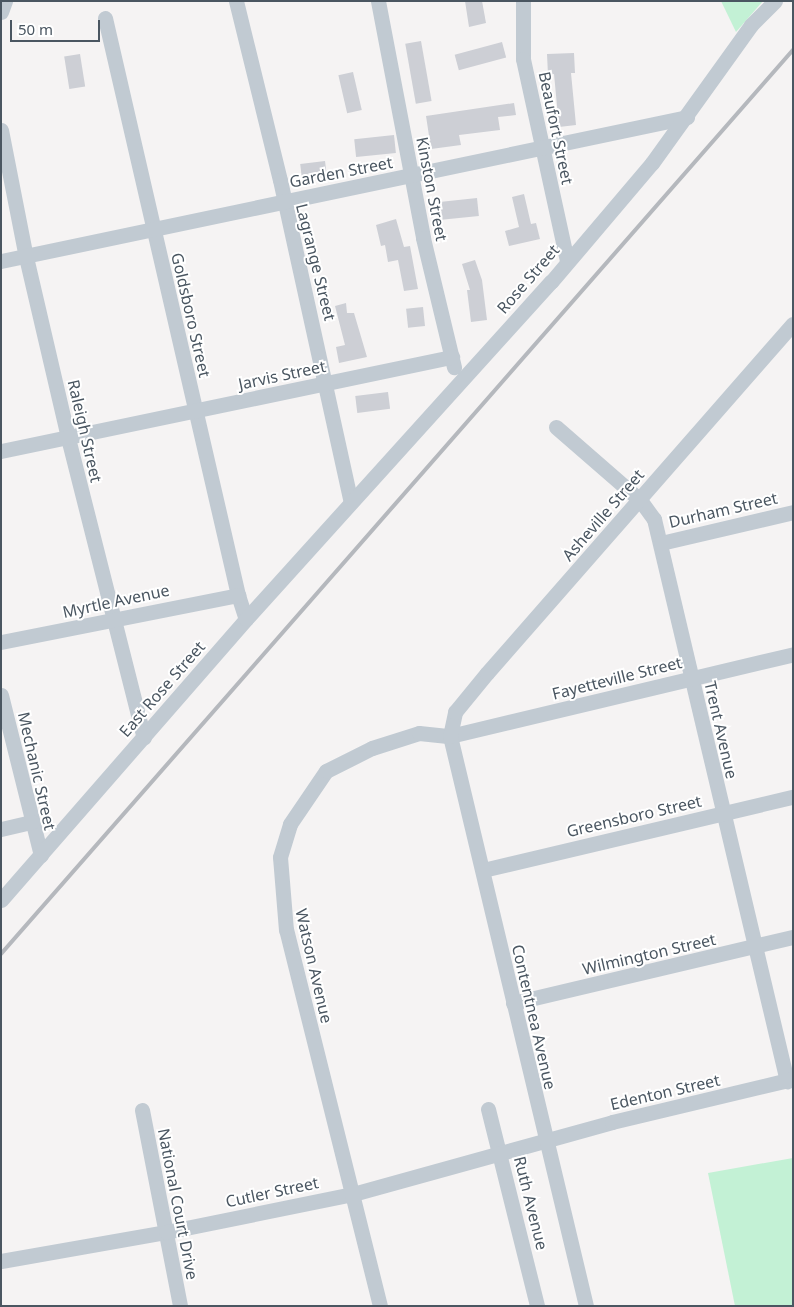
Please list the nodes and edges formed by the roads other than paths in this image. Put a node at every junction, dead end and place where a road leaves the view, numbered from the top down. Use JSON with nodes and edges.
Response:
{"nodes":[{"id":1,"x":5,"y":1,"type":"edge"},
{"id":2,"x":236,"y":1,"type":"edge"},
{"id":3,"x":378,"y":1,"type":"edge"},
{"id":4,"x":523,"y":1,"type":"edge"},
{"id":5,"x":775,"y":1,"type":"edge"},
{"id":6,"x":1,"y":12,"type":"edge"},
{"id":7,"x":105,"y":18,"type":"dead end"},
{"id":8,"x":686,"y":117,"type":"junction"},
{"id":9,"x":1,"y":130,"type":"edge"},
{"id":10,"x":542,"y":149,"type":"junction"},
{"id":11,"x":411,"y":176,"type":"junction"},
{"id":12,"x":283,"y":201,"type":"junction"},
{"id":13,"x":153,"y":229,"type":"junction"},
{"id":14,"x":26,"y":257,"type":"junction"},
{"id":15,"x":1,"y":261,"type":"edge"},
{"id":16,"x":567,"y":261,"type":"junction"},
{"id":17,"x":793,"y":324,"type":"edge"},
{"id":18,"x":452,"y":357,"type":"junction"},
{"id":19,"x":458,"y":382,"type":"junction"},
{"id":20,"x":326,"y":384,"type":"junction"},
{"id":21,"x":196,"y":412,"type":"junction"},
{"id":22,"x":556,"y":427,"type":"dead end"},
{"id":23,"x":68,"y":438,"type":"junction"},
{"id":24,"x":1,"y":451,"type":"edge"},
{"id":25,"x":640,"y":500,"type":"junction"},
{"id":26,"x":352,"y":502,"type":"junction"},
{"id":27,"x":793,"y":512,"type":"edge"},
{"id":28,"x":661,"y":543,"type":"junction"},
{"id":29,"x":238,"y":595,"type":"junction"},
{"id":30,"x":246,"y":618,"type":"junction"},
{"id":31,"x":112,"y":619,"type":"junction"},
{"id":32,"x":1,"y":642,"type":"edge"},
{"id":33,"x":793,"y":654,"type":"edge"},
{"id":34,"x":691,"y":678,"type":"junction"},
{"id":35,"x":1,"y":695,"type":"edge"},
{"id":36,"x":450,"y":736,"type":"junction"},
{"id":37,"x":144,"y":738,"type":"junction"},
{"id":38,"x":793,"y":798,"type":"edge"},
{"id":39,"x":723,"y":814,"type":"junction"},
{"id":40,"x":32,"y":822,"type":"junction"},
{"id":41,"x":1,"y":829,"type":"edge"},
{"id":42,"x":41,"y":855,"type":"junction"},
{"id":43,"x":483,"y":870,"type":"junction"},
{"id":44,"x":1,"y":900,"type":"edge"},
{"id":45,"x":793,"y":937,"type":"edge"},
{"id":46,"x":755,"y":947,"type":"junction"},
{"id":47,"x":513,"y":1004,"type":"junction"},
{"id":48,"x":790,"y":1080,"type":"edge"},
{"id":49,"x":488,"y":1109,"type":"dead end"},
{"id":50,"x":142,"y":1110,"type":"dead end"},
{"id":51,"x":546,"y":1142,"type":"junction"},
{"id":52,"x":500,"y":1152,"type":"junction"},
{"id":53,"x":353,"y":1194,"type":"junction"},
{"id":54,"x":166,"y":1232,"type":"junction"},
{"id":55,"x":1,"y":1261,"type":"edge"},
{"id":56,"x":180,"y":1306,"type":"edge"},
{"id":57,"x":380,"y":1306,"type":"edge"},
{"id":58,"x":537,"y":1306,"type":"edge"},
{"id":59,"x":586,"y":1306,"type":"edge"}],
"edges":[{"from":1,"to":6,"type":"street"},
{"from":2,"to":12,"type":"street","name":"Lagrange Street"},
{"from":3,"to":11,"type":"street","name":"Kinston Street"},
{"from":4,"to":10,"type":"street","name":"Beaufort Street"},
{"from":5,"to":8,"type":"street","name":"Rose Street"},
{"from":7,"to":13,"type":"street","name":"Goldsboro Street"},
{"from":8,"to":10,"type":"street","name":"Garden Street"},
{"from":8,"to":16,"type":"street","name":"Rose Street"},
{"from":9,"to":14,"type":"street","name":"Raleigh Street"},
{"from":10,"to":11,"type":"street","name":"Garden Street"},
{"from":10,"to":16,"type":"street","name":"Beaufort Street"},
{"from":11,"to":12,"type":"street","name":"Garden Street"},
{"from":11,"to":18,"type":"street","name":"Kinston Street"},
{"from":12,"to":13,"type":"street","name":"Garden Street"},
{"from":12,"to":20,"type":"street","name":"Lagrange Street"},
{"from":13,"to":14,"type":"street","name":"Garden Street"},
{"from":13,"to":21,"type":"street","name":"Goldsboro Street"},
{"from":14,"to":15,"type":"street","name":"Garden Street"},
{"from":14,"to":23,"type":"street","name":"Raleigh Street"},
{"from":16,"to":19,"type":"street","name":"Rose Street"},
{"from":17,"to":25,"type":"street","name":"Asheville Street"},
{"from":18,"to":19,"type":"street","name":"Kinston Street"},
{"from":18,"to":20,"type":"street","name":"Jarvis Street"},
{"from":19,"to":26,"type":"street","name":"Rose Street"},
{"from":20,"to":21,"type":"street","name":"Jarvis Street"},
{"from":20,"to":26,"type":"street","name":"Lagrange Street"},
{"from":21,"to":23,"type":"street","name":"Jarvis Street"},
{"from":21,"to":29,"type":"street","name":"Goldsboro Street"},
{"from":22,"to":25,"type":"street","name":"Trent Avenue"},
{"from":23,"to":24,"type":"street","name":"Jarvis Street"},
{"from":23,"to":31,"type":"street","name":"Raleigh Street"},
{"from":25,"to":28,"type":"street","name":"Trent Avenue"},
{"from":25,"to":36,"type":"street","name":"Asheville Street"},
{"from":26,"to":30,"type":"street","name":"East Rose Street"},
{"from":27,"to":28,"type":"street","name":"Durham Street"},
{"from":28,"to":34,"type":"street","name":"Trent Avenue"},
{"from":29,"to":30,"type":"street","name":"Goldsboro Street"},
{"from":29,"to":31,"type":"street","name":"Myrtle Avenue"},
{"from":30,"to":37,"type":"street","name":"East Rose Street"},
{"from":31,"to":32,"type":"street","name":"Myrtle Avenue"},
{"from":31,"to":37,"type":"street","name":"Raleigh Street"},
{"from":33,"to":34,"type":"street","name":"Fayetteville Street"},
{"from":34,"to":36,"type":"street","name":"Fayetteville Street"},
{"from":34,"to":39,"type":"street","name":"Trent Avenue"},
{"from":35,"to":40,"type":"street","name":"Mechanic Street"},
{"from":36,"to":43,"type":"street","name":"Contentnea Avenue"},
{"from":36,"to":53,"type":"street","name":"Watson Avenue"},
{"from":37,"to":42,"type":"street","name":"East Rose Street"},
{"from":38,"to":39,"type":"street","name":"Greensboro Street"},
{"from":39,"to":43,"type":"street","name":"Greensboro Street"},
{"from":39,"to":46,"type":"street","name":"Trent Avenue"},
{"from":40,"to":41,"type":"street"},
{"from":40,"to":42,"type":"street","name":"Mechanic Street"},
{"from":42,"to":44,"type":"street","name":"East Rose Street"},
{"from":43,"to":47,"type":"street","name":"Contentnea Avenue"},
{"from":45,"to":46,"type":"street","name":"Wilmington Street"},
{"from":46,"to":47,"type":"street","name":"Wilmington Street"},
{"from":46,"to":48,"type":"street","name":"Trent Avenue"},
{"from":47,"to":51,"type":"street","name":"Contentnea Avenue"},
{"from":48,"to":51,"type":"street","name":"Edenton Street"},
{"from":49,"to":52,"type":"street","name":"Ruth Avenue"},
{"from":50,"to":54,"type":"street","name":"National Court Drive"},
{"from":51,"to":52,"type":"street","name":"Cutler Street"},
{"from":51,"to":59,"type":"street","name":"Contentnea Avenue"},
{"from":52,"to":53,"type":"street","name":"Cutler Street"},
{"from":52,"to":58,"type":"street","name":"Ruth Avenue"},
{"from":53,"to":54,"type":"street","name":"Cutler Street"},
{"from":53,"to":57,"type":"street","name":"Watson Avenue"},
{"from":54,"to":55,"type":"street","name":"Cutler Street"},
{"from":54,"to":56,"type":"street","name":"National Court Drive"}]}
